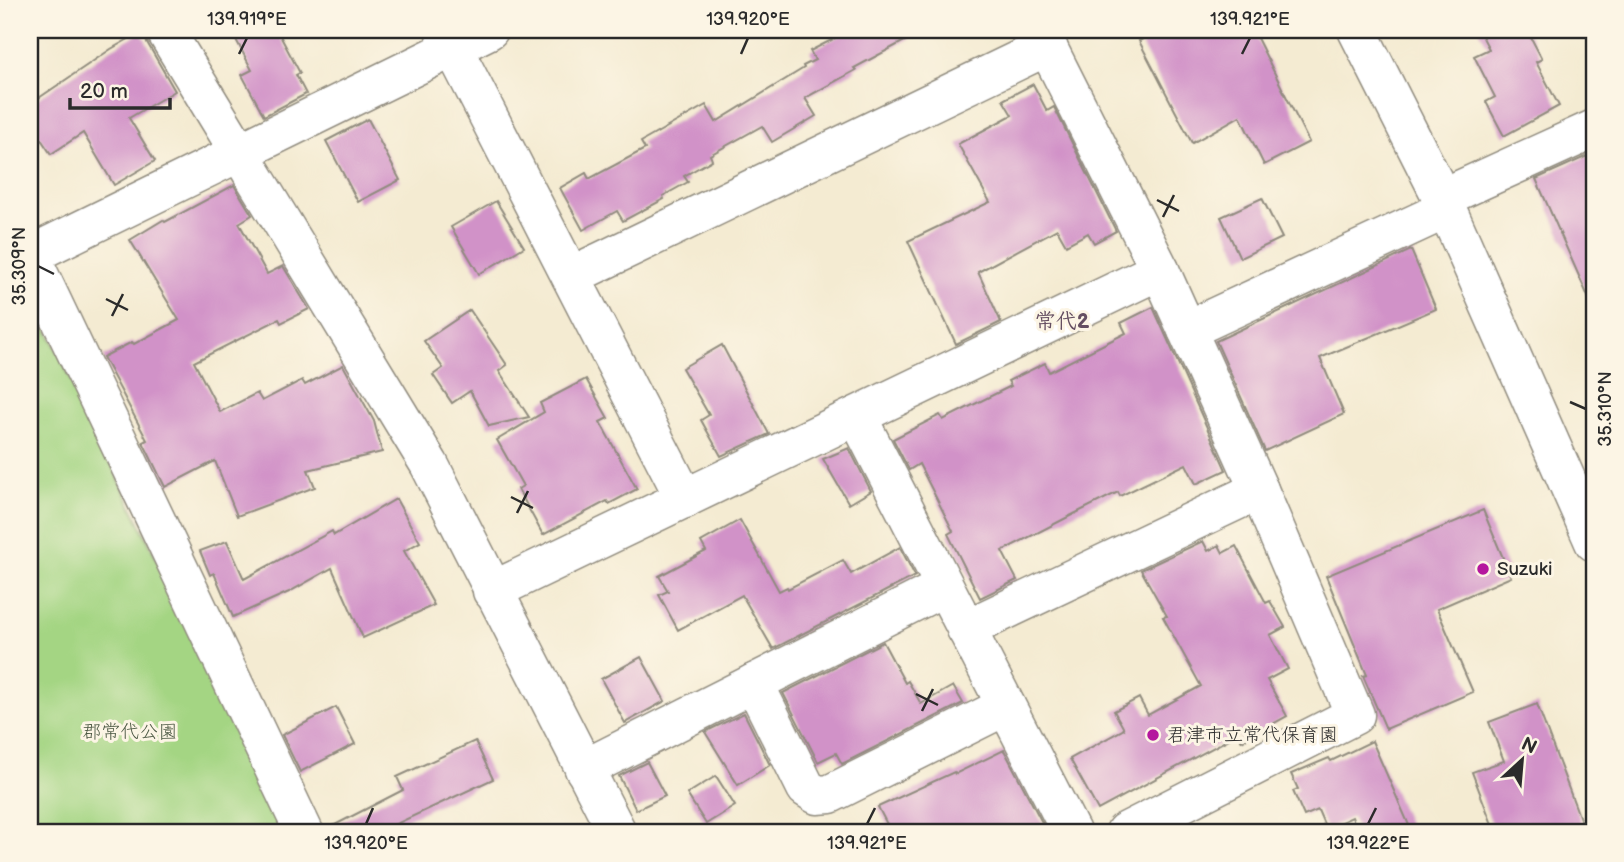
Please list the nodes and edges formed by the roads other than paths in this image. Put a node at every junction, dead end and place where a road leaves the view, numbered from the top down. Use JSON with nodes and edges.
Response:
{"nodes":[{"id":1,"x":165,"y":30,"type":"edge"},
{"id":2,"x":489,"y":30,"type":"edge"},
{"id":3,"x":1357,"y":30,"type":"edge"},
{"id":4,"x":449,"y":38,"type":"edge"},
{"id":5,"x":1044,"y":38,"type":"edge"},
{"id":6,"x":1594,"y":128,"type":"edge"},
{"id":7,"x":238,"y":152,"type":"junction"},
{"id":8,"x":1444,"y":203,"type":"junction"},
{"id":9,"x":30,"y":255,"type":"edge"},
{"id":10,"x":1160,"y":270,"type":"junction"},
{"id":11,"x":570,"y":276,"type":"junction"},
{"id":12,"x":1187,"y":330,"type":"junction"},
{"id":13,"x":857,"y":416,"type":"junction"},
{"id":14,"x":1259,"y":490,"type":"junction"},
{"id":15,"x":685,"y":499,"type":"junction"},
{"id":16,"x":1594,"y":542,"type":"edge"},
{"id":17,"x":944,"y":586,"type":"junction"},
{"id":18,"x":492,"y":591,"type":"junction"},
{"id":19,"x":966,"y":629,"type":"junction"},
{"id":20,"x":754,"y":683,"type":"junction"},
{"id":21,"x":1006,"y":706,"type":"junction"},
{"id":22,"x":584,"y":769,"type":"junction"},
{"id":23,"x":304,"y":832,"type":"edge"},
{"id":24,"x":617,"y":832,"type":"edge"},
{"id":25,"x":1071,"y":832,"type":"edge"},
{"id":26,"x":1125,"y":832,"type":"edge"}],
"edges":[{"from":1,"to":7,"type":"street"},
{"from":2,"to":4,"type":"street"},
{"from":3,"to":8,"type":"street"},
{"from":4,"to":7,"type":"street"},
{"from":4,"to":11,"type":"street"},
{"from":5,"to":10,"type":"street"},
{"from":5,"to":11,"type":"street"},
{"from":6,"to":8,"type":"street"},
{"from":7,"to":9,"type":"street"},
{"from":7,"to":18,"type":"street"},
{"from":8,"to":12,"type":"street"},
{"from":8,"to":16,"type":"street"},
{"from":9,"to":23,"type":"street"},
{"from":10,"to":12,"type":"street"},
{"from":10,"to":13,"type":"street"},
{"from":11,"to":15,"type":"street"},
{"from":12,"to":14,"type":"street"},
{"from":13,"to":15,"type":"street"},
{"from":13,"to":17,"type":"street"},
{"from":14,"to":19,"type":"street"},
{"from":14,"to":26,"type":"street"},
{"from":15,"to":18,"type":"street"},
{"from":17,"to":19,"type":"street"},
{"from":17,"to":20,"type":"street"},
{"from":18,"to":22,"type":"street"},
{"from":19,"to":21,"type":"street"},
{"from":20,"to":21,"type":"street"},
{"from":20,"to":22,"type":"street"},
{"from":21,"to":25,"type":"street"},
{"from":22,"to":24,"type":"street"}]}
